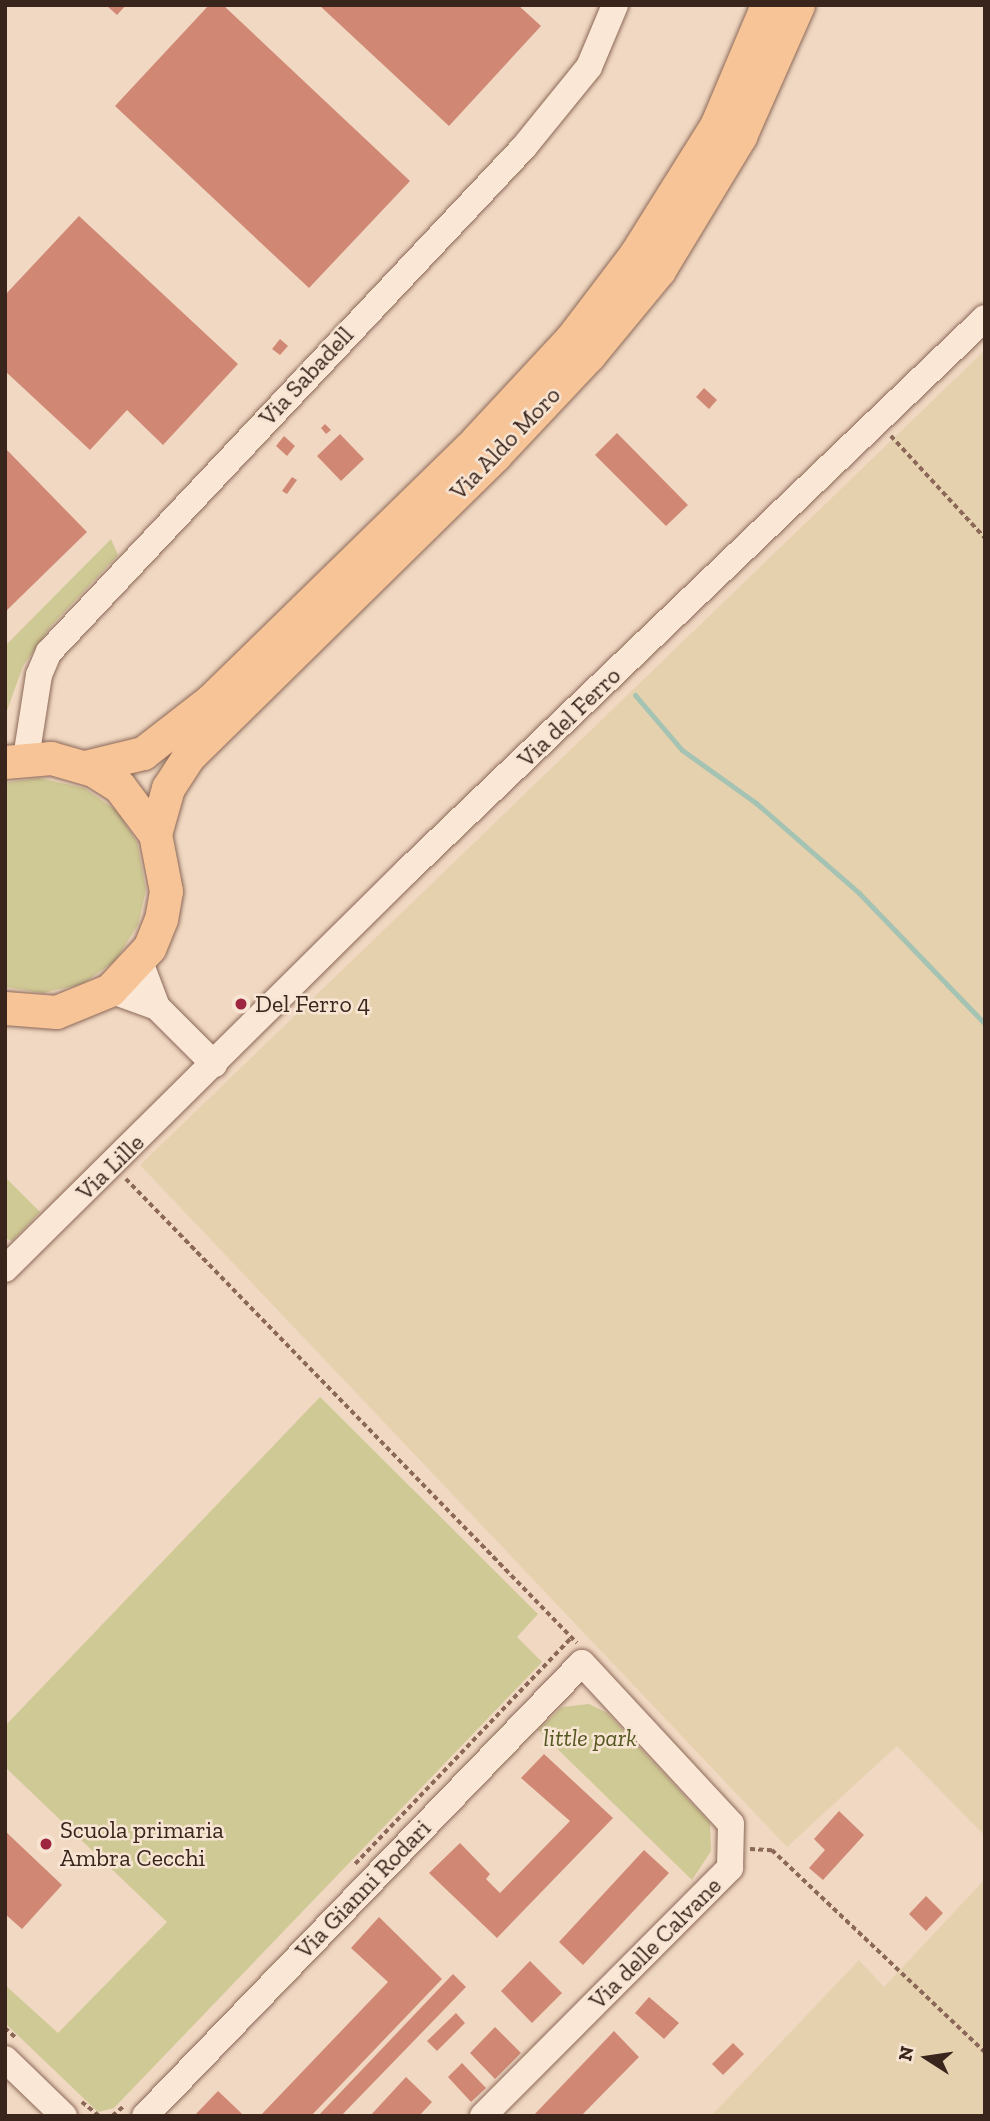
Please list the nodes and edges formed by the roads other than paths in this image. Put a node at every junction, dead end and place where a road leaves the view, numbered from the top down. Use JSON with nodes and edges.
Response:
{"nodes":[{"id":1,"x":615,"y":5,"type":"edge"},
{"id":2,"x":768,"y":5,"type":"edge"},
{"id":3,"x":798,"y":5,"type":"edge"},
{"id":4,"x":985,"y":317,"type":"edge"},
{"id":5,"x":16,"y":760,"type":"edge"},
{"id":6,"x":85,"y":766,"type":"junction"},
{"id":7,"x":155,"y":834,"type":"junction"},
{"id":8,"x":140,"y":962,"type":"junction"},
{"id":9,"x":110,"y":990,"type":"junction"},
{"id":10,"x":157,"y":1007,"type":"junction"},
{"id":11,"x":5,"y":1008,"type":"edge"},
{"id":12,"x":214,"y":1063,"type":"junction"},
{"id":13,"x":5,"y":1269,"type":"edge"},
{"id":14,"x":582,"y":1663,"type":"joint"},
{"id":15,"x":5,"y":2059,"type":"edge"},
{"id":16,"x":64,"y":2116,"type":"edge"},
{"id":17,"x":145,"y":2116,"type":"edge"},
{"id":18,"x":483,"y":2116,"type":"edge"}],
"edges":[{"from":1,"to":5,"type":"street","name":"Via Sabadell"},
{"from":2,"to":6,"type":"main road","name":"Via Aldo Moro"},
{"from":3,"to":7,"type":"main road","name":"Via Aldo Moro"},
{"from":4,"to":12,"type":"street","name":"Via del Ferro"},
{"from":5,"to":6,"type":"main road","name":"Via Aldo Moro"},
{"from":6,"to":7,"type":"main road","name":"Via Aldo Moro"},
{"from":7,"to":8,"type":"main road","name":"Via Aldo Moro"},
{"from":8,"to":9,"type":"main road","name":"Via Aldo Moro"},
{"from":8,"to":10,"type":"street"},
{"from":9,"to":10,"type":"street"},
{"from":9,"to":11,"type":"main road","name":"Via Aldo Moro"},
{"from":10,"to":12,"type":"street"},
{"from":12,"to":13,"type":"street","name":"Via Lille"},
{"from":14,"to":17,"type":"street","name":"Via Gianni Rodari"},
{"from":14,"to":18,"type":"street","name":"Via delle Calvane"},
{"from":15,"to":16,"type":"street"}]}
